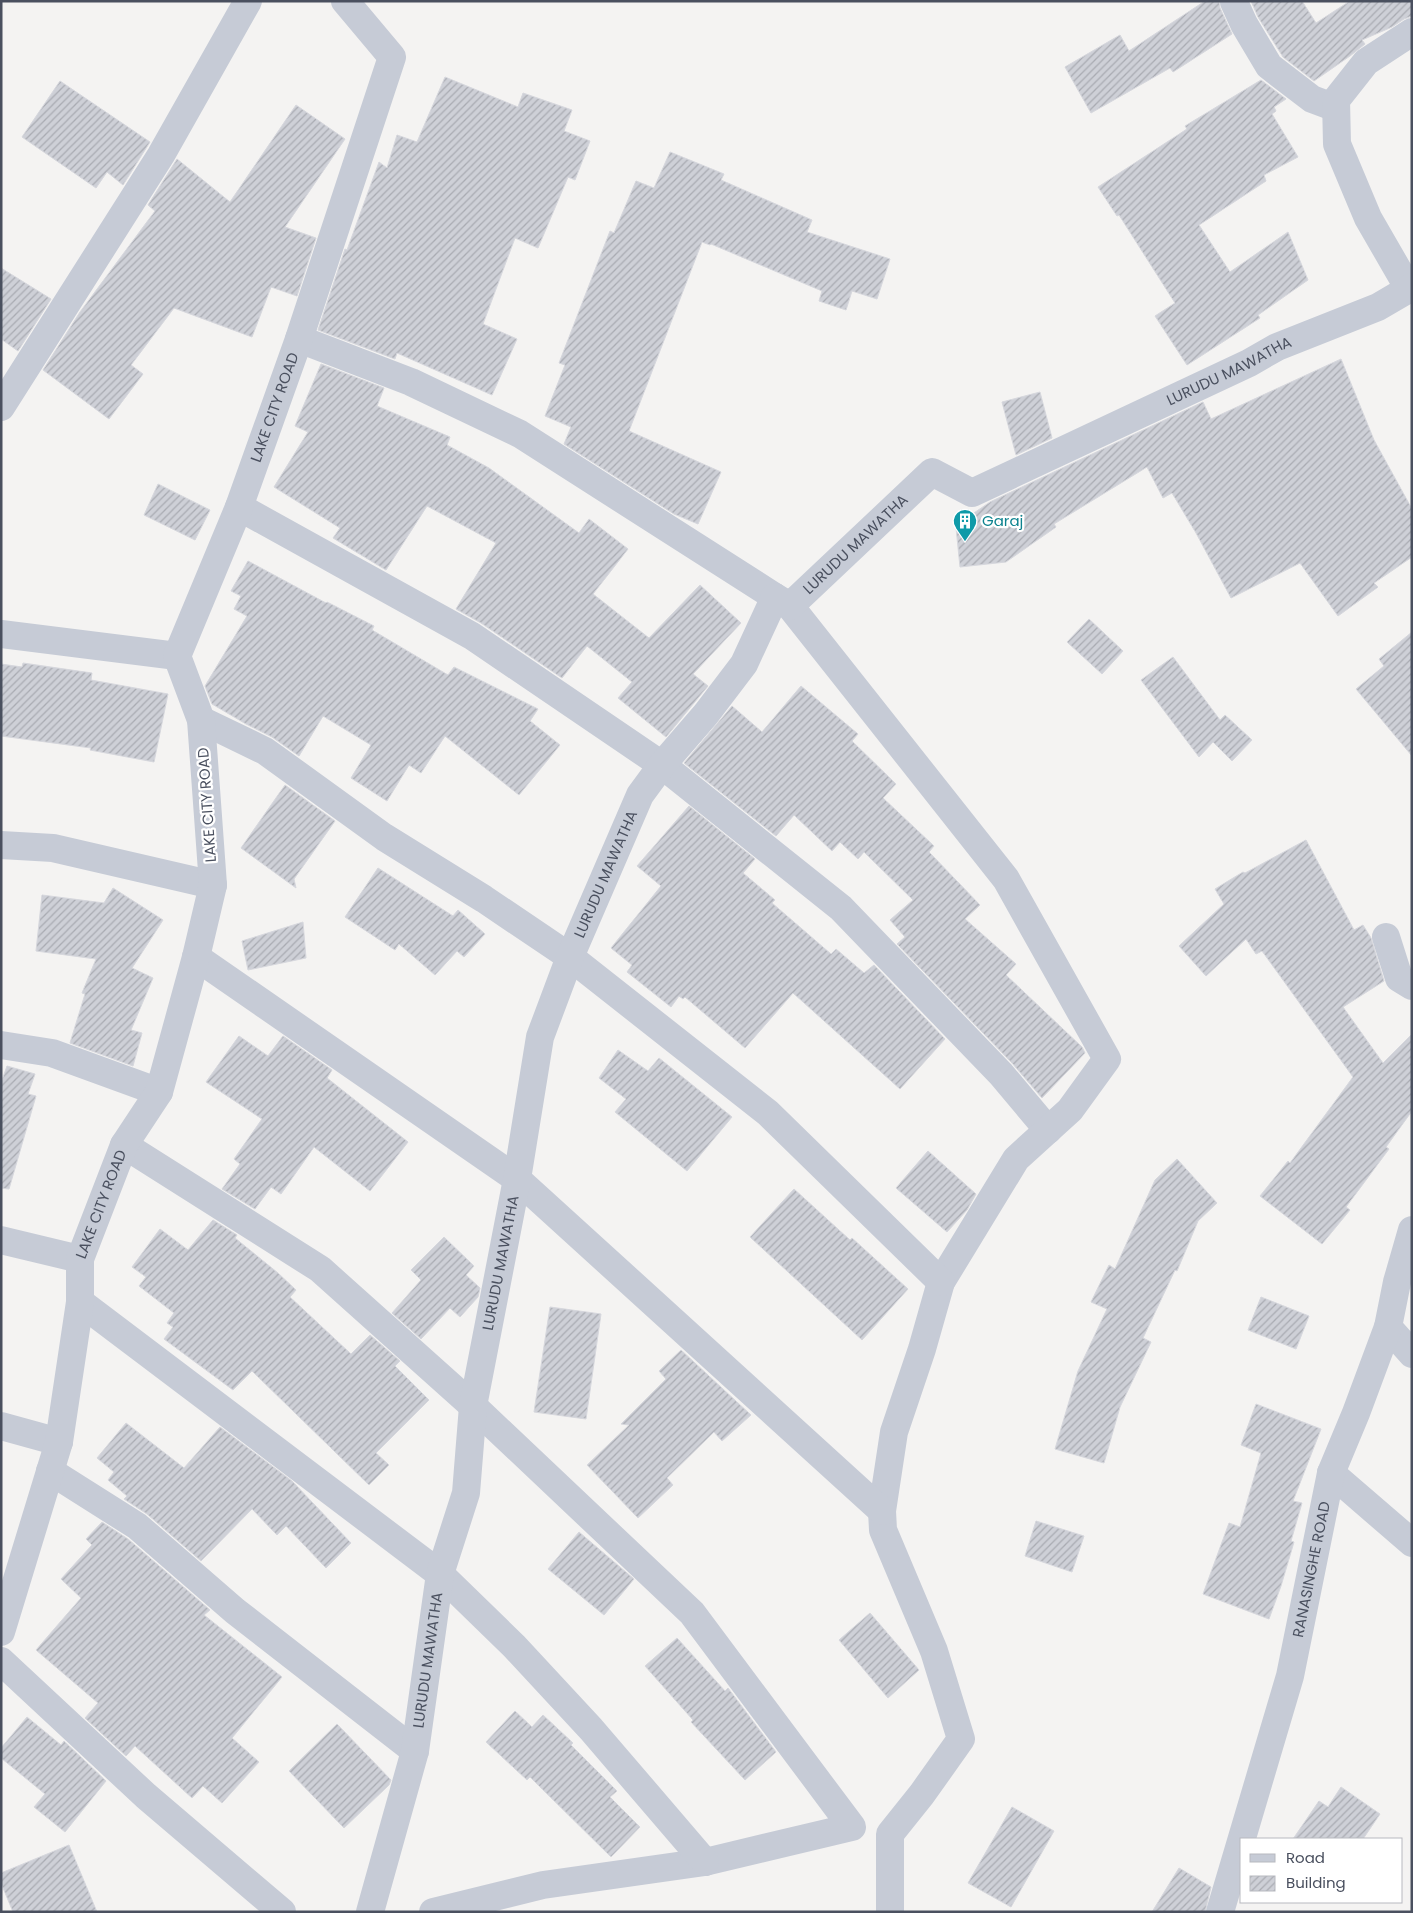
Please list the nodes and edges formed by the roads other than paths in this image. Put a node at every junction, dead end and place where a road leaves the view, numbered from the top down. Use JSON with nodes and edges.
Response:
{"nodes":[{"id":1,"x":248,"y":1,"type":"edge"},
{"id":2,"x":346,"y":1,"type":"edge"},
{"id":3,"x":1234,"y":2,"type":"edge"},
{"id":4,"x":1412,"y":32,"type":"edge"},
{"id":5,"x":1336,"y":108,"type":"junction"},
{"id":6,"x":1410,"y":288,"type":"edge"},
{"id":7,"x":299,"y":339,"type":"junction"},
{"id":8,"x":1,"y":407,"type":"edge"},
{"id":9,"x":239,"y":507,"type":"junction"},
{"id":10,"x":783,"y":601,"type":"junction"},
{"id":11,"x":1,"y":634,"type":"edge"},
{"id":12,"x":177,"y":656,"type":"junction"},
{"id":13,"x":201,"y":720,"type":"junction"},
{"id":14,"x":662,"y":765,"type":"junction"},
{"id":15,"x":1,"y":845,"type":"edge"},
{"id":16,"x":213,"y":885,"type":"junction"},
{"id":17,"x":1386,"y":937,"type":"dead end"},
{"id":18,"x":196,"y":957,"type":"junction"},
{"id":19,"x":570,"y":958,"type":"junction"},
{"id":20,"x":1412,"y":986,"type":"edge"},
{"id":21,"x":1,"y":1045,"type":"edge"},
{"id":22,"x":159,"y":1092,"type":"junction"},
{"id":23,"x":1048,"y":1130,"type":"junction"},
{"id":24,"x":124,"y":1146,"type":"junction"},
{"id":25,"x":517,"y":1179,"type":"junction"},
{"id":26,"x":1412,"y":1230,"type":"edge"},
{"id":27,"x":1,"y":1240,"type":"edge"},
{"id":28,"x":80,"y":1259,"type":"junction"},
{"id":29,"x":941,"y":1282,"type":"junction"},
{"id":30,"x":80,"y":1302,"type":"junction"},
{"id":31,"x":1388,"y":1327,"type":"junction"},
{"id":32,"x":1412,"y":1354,"type":"edge"},
{"id":33,"x":473,"y":1406,"type":"junction"},
{"id":34,"x":1,"y":1426,"type":"edge"},
{"id":35,"x":59,"y":1442,"type":"junction"},
{"id":36,"x":50,"y":1471,"type":"junction"},
{"id":37,"x":1331,"y":1473,"type":"junction"},
{"id":38,"x":882,"y":1511,"type":"junction"},
{"id":39,"x":1412,"y":1543,"type":"edge"},
{"id":40,"x":440,"y":1574,"type":"junction"},
{"id":41,"x":1,"y":1631,"type":"edge"},
{"id":42,"x":1,"y":1661,"type":"edge"},
{"id":43,"x":415,"y":1751,"type":"junction"},
{"id":44,"x":1242,"y":1838,"type":"edge"},
{"id":45,"x":1240,"y":1845,"type":"edge"},
{"id":46,"x":705,"y":1862,"type":"junction"},
{"id":47,"x":282,"y":1912,"type":"edge"},
{"id":48,"x":370,"y":1912,"type":"edge"},
{"id":49,"x":433,"y":1912,"type":"edge"},
{"id":50,"x":890,"y":1912,"type":"edge"},
{"id":51,"x":1220,"y":1912,"type":"edge"}],
"edges":[{"from":1,"to":8,"type":"street"},
{"from":2,"to":7,"type":"street","name":"LAKE CITY ROAD"},
{"from":3,"to":5,"type":"street"},
{"from":4,"to":5,"type":"street","name":"LURUDU MAWATHA"},
{"from":5,"to":6,"type":"street","name":"LURUDU MAWATHA"},
{"from":6,"to":10,"type":"street","name":"LURUDU MAWATHA"},
{"from":7,"to":9,"type":"street","name":"LAKE CITY ROAD"},
{"from":7,"to":10,"type":"street"},
{"from":9,"to":12,"type":"street","name":"LAKE CITY ROAD"},
{"from":9,"to":14,"type":"street"},
{"from":10,"to":14,"type":"street","name":"LURUDU MAWATHA"},
{"from":10,"to":23,"type":"street"},
{"from":11,"to":12,"type":"street"},
{"from":12,"to":13,"type":"street","name":"LAKE CITY ROAD"},
{"from":13,"to":16,"type":"street","name":"LAKE CITY ROAD"},
{"from":13,"to":19,"type":"street"},
{"from":14,"to":19,"type":"street","name":"LURUDU MAWATHA"},
{"from":14,"to":23,"type":"street"},
{"from":15,"to":16,"type":"street"},
{"from":16,"to":18,"type":"street","name":"LAKE CITY ROAD"},
{"from":17,"to":20,"type":"street"},
{"from":18,"to":22,"type":"street","name":"LAKE CITY ROAD"},
{"from":18,"to":25,"type":"street"},
{"from":19,"to":25,"type":"street","name":"LURUDU MAWATHA"},
{"from":19,"to":29,"type":"street"},
{"from":21,"to":22,"type":"street"},
{"from":22,"to":24,"type":"street","name":"LAKE CITY ROAD"},
{"from":23,"to":29,"type":"street"},
{"from":24,"to":28,"type":"street","name":"LAKE CITY ROAD"},
{"from":24,"to":33,"type":"street"},
{"from":25,"to":33,"type":"street","name":"LURUDU MAWATHA"},
{"from":25,"to":38,"type":"street"},
{"from":26,"to":31,"type":"street","name":"RANASINGHE ROAD"},
{"from":27,"to":28,"type":"street"},
{"from":28,"to":30,"type":"street","name":"LAKE CITY ROAD"},
{"from":29,"to":38,"type":"street"},
{"from":30,"to":35,"type":"street","name":"LAKE CITY ROAD"},
{"from":30,"to":40,"type":"street"},
{"from":31,"to":32,"type":"street"},
{"from":31,"to":37,"type":"street","name":"RANASINGHE ROAD"},
{"from":33,"to":40,"type":"street","name":"LURUDU MAWATHA"},
{"from":33,"to":46,"type":"street"},
{"from":34,"to":35,"type":"street"},
{"from":35,"to":36,"type":"street","name":"LAKE CITY ROAD"},
{"from":36,"to":41,"type":"street","name":"LAKE CITY ROAD"},
{"from":36,"to":43,"type":"street"},
{"from":37,"to":39,"type":"street"},
{"from":37,"to":44,"type":"street","name":"RANASINGHE ROAD"},
{"from":38,"to":50,"type":"street"},
{"from":40,"to":43,"type":"street","name":"LURUDU MAWATHA"},
{"from":40,"to":46,"type":"street"},
{"from":42,"to":47,"type":"street"},
{"from":43,"to":48,"type":"street","name":"LURUDU MAWATHA"},
{"from":45,"to":51,"type":"street","name":"RANASINGHE ROAD"},
{"from":46,"to":49,"type":"street"}]}
